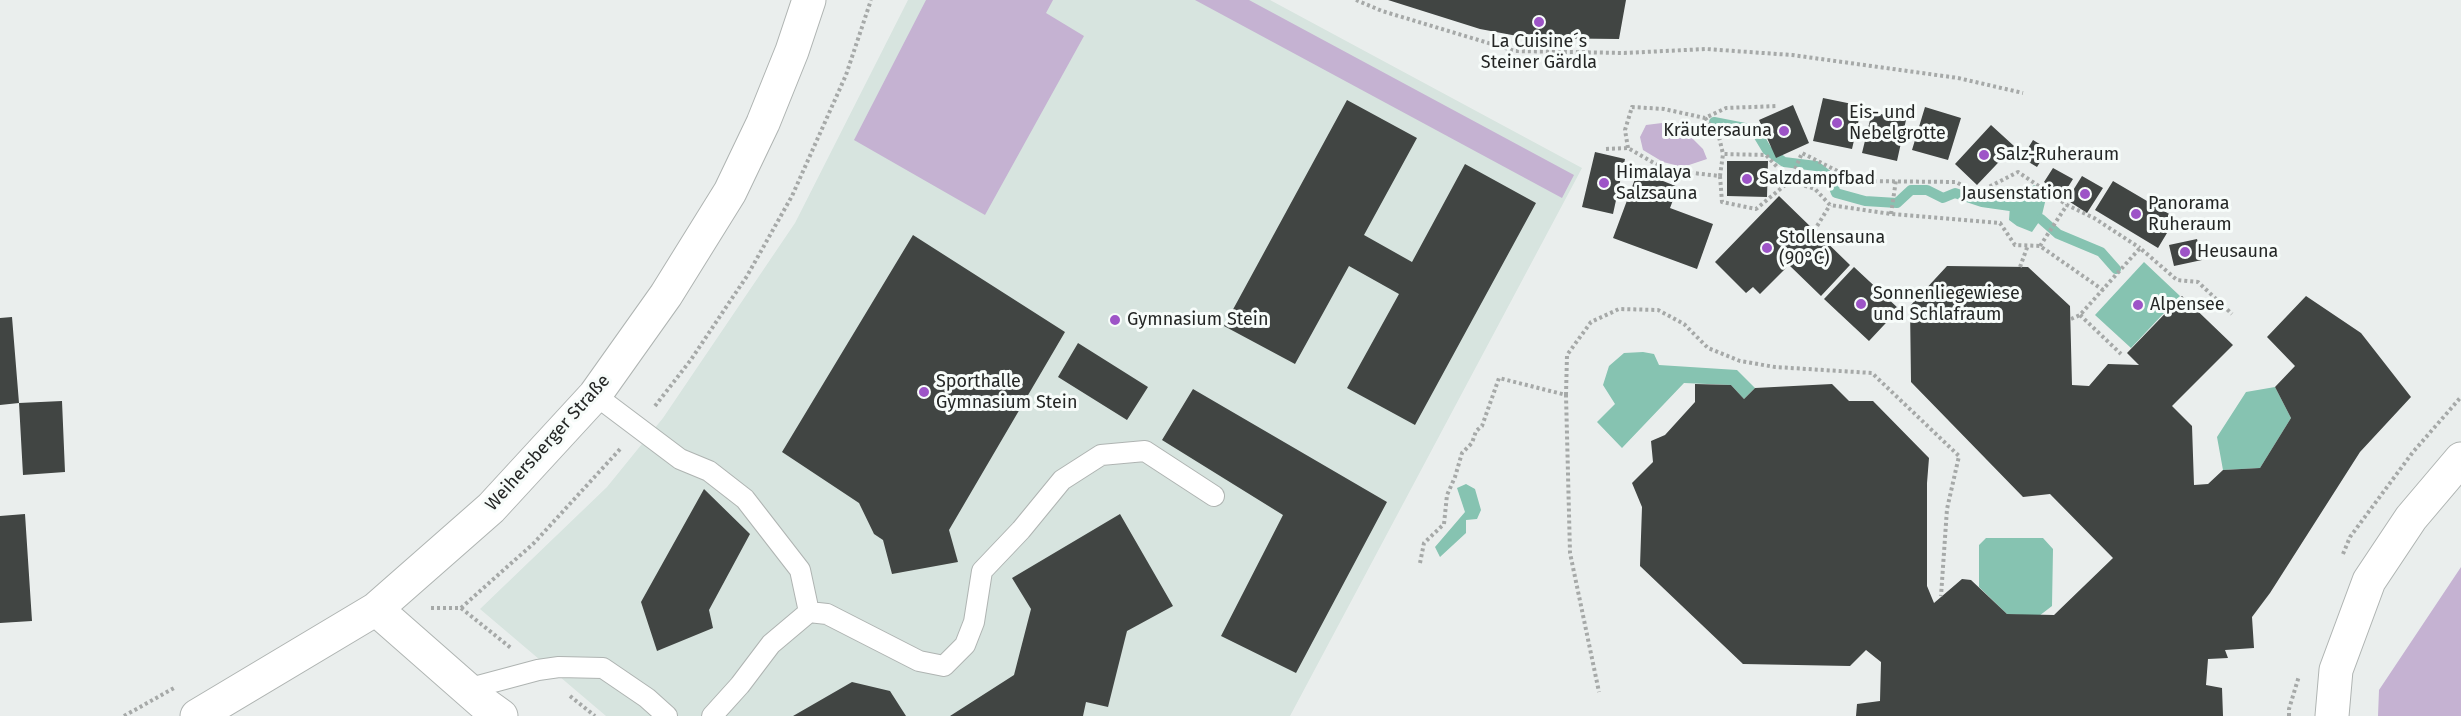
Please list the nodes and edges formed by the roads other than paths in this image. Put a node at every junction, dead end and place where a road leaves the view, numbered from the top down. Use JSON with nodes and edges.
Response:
{"nodes":[{"id":1,"x":809,"y":0,"type":"edge"},
{"id":2,"x":595,"y":395,"type":"junction"},
{"id":3,"x":2461,"y":459,"type":"edge"},
{"id":4,"x":1214,"y":496,"type":"dead end"},
{"id":5,"x":376,"y":609,"type":"junction"},
{"id":6,"x":809,"y":612,"type":"junction"},
{"id":7,"x":467,"y":689,"type":"junction"},
{"id":8,"x":197,"y":716,"type":"edge"},
{"id":9,"x":501,"y":716,"type":"edge"},
{"id":10,"x":667,"y":716,"type":"edge"},
{"id":11,"x":712,"y":716,"type":"edge"},
{"id":12,"x":2332,"y":716,"type":"edge"}],
"edges":[{"from":1,"to":2,"type":"street","name":"Weihersberger Straße"},
{"from":2,"to":5,"type":"street","name":"Weihersberger Straße"},
{"from":2,"to":6,"type":"lane"},
{"from":3,"to":12,"type":"street"},
{"from":4,"to":6,"type":"lane"},
{"from":5,"to":7,"type":"street"},
{"from":5,"to":8,"type":"street","name":"Weihersberger Straße"},
{"from":6,"to":11,"type":"lane"},
{"from":7,"to":9,"type":"street"},
{"from":7,"to":10,"type":"lane"}]}
